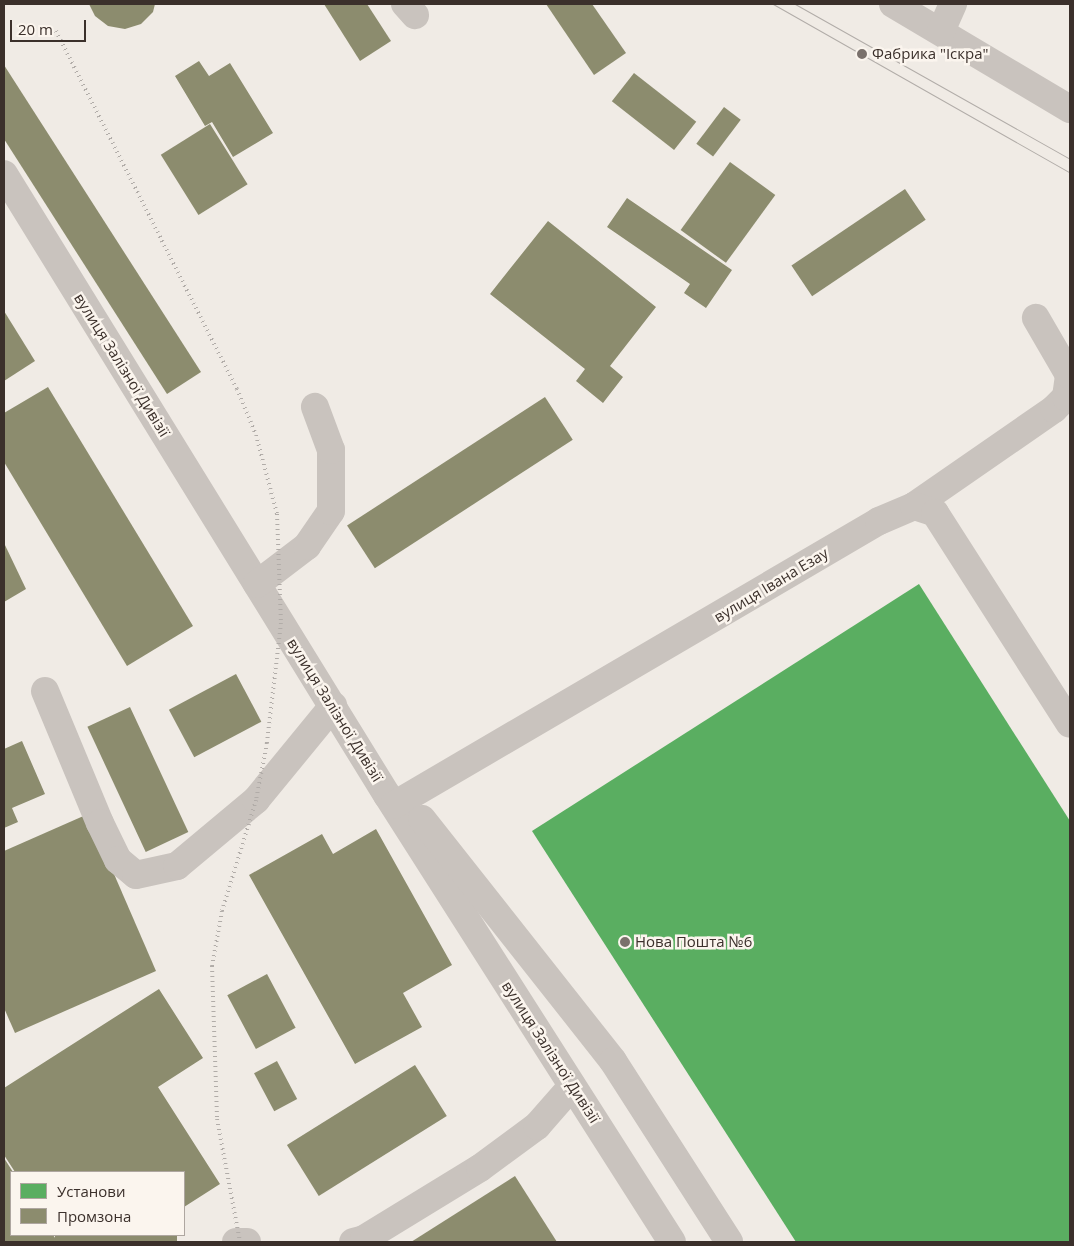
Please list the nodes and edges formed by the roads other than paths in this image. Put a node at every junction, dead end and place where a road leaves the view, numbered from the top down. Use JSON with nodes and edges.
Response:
{"nodes":[{"id":1,"x":953,"y":4,"type":"edge"},
{"id":2,"x":902,"y":6,"type":"edge"},
{"id":3,"x":941,"y":30,"type":"junction"},
{"id":4,"x":1070,"y":109,"type":"edge"},
{"id":5,"x":4,"y":174,"type":"edge"},
{"id":6,"x":1036,"y":318,"type":"dead end"},
{"id":7,"x":315,"y":407,"type":"dead end"},
{"id":8,"x":914,"y":506,"type":"junction"},
{"id":9,"x":258,"y":584,"type":"junction"},
{"id":10,"x":45,"y":691,"type":"dead end"},
{"id":11,"x":332,"y":706,"type":"junction"},
{"id":12,"x":1070,"y":724,"type":"edge"},
{"id":13,"x":401,"y":801,"type":"junction"},
{"id":14,"x":572,"y":1086,"type":"junction"},
{"id":15,"x":236,"y":1242,"type":"edge"},
{"id":16,"x":247,"y":1242,"type":"edge"},
{"id":17,"x":353,"y":1242,"type":"edge"},
{"id":18,"x":672,"y":1242,"type":"edge"},
{"id":19,"x":729,"y":1242,"type":"edge"}],
"edges":[{"from":1,"to":3,"type":"street"},
{"from":2,"to":3,"type":"street"},
{"from":3,"to":4,"type":"street"},
{"from":5,"to":9,"type":"street","name":"вулиця Залізної Дивізії"},
{"from":6,"to":8,"type":"street","name":"вулиця Івана Езау"},
{"from":7,"to":9,"type":"street"},
{"from":8,"to":12,"type":"street"},
{"from":8,"to":13,"type":"street","name":"вулиця Івана Езау"},
{"from":9,"to":11,"type":"street","name":"вулиця Залізної Дивізії"},
{"from":10,"to":11,"type":"street"},
{"from":11,"to":13,"type":"street","name":"вулиця Залізної Дивізії"},
{"from":13,"to":14,"type":"street","name":"вулиця Залізної Дивізії"},
{"from":13,"to":19,"type":"street"},
{"from":14,"to":17,"type":"street"},
{"from":14,"to":18,"type":"street","name":"вулиця Залізної Дивізії"},
{"from":15,"to":16,"type":"street"}]}
